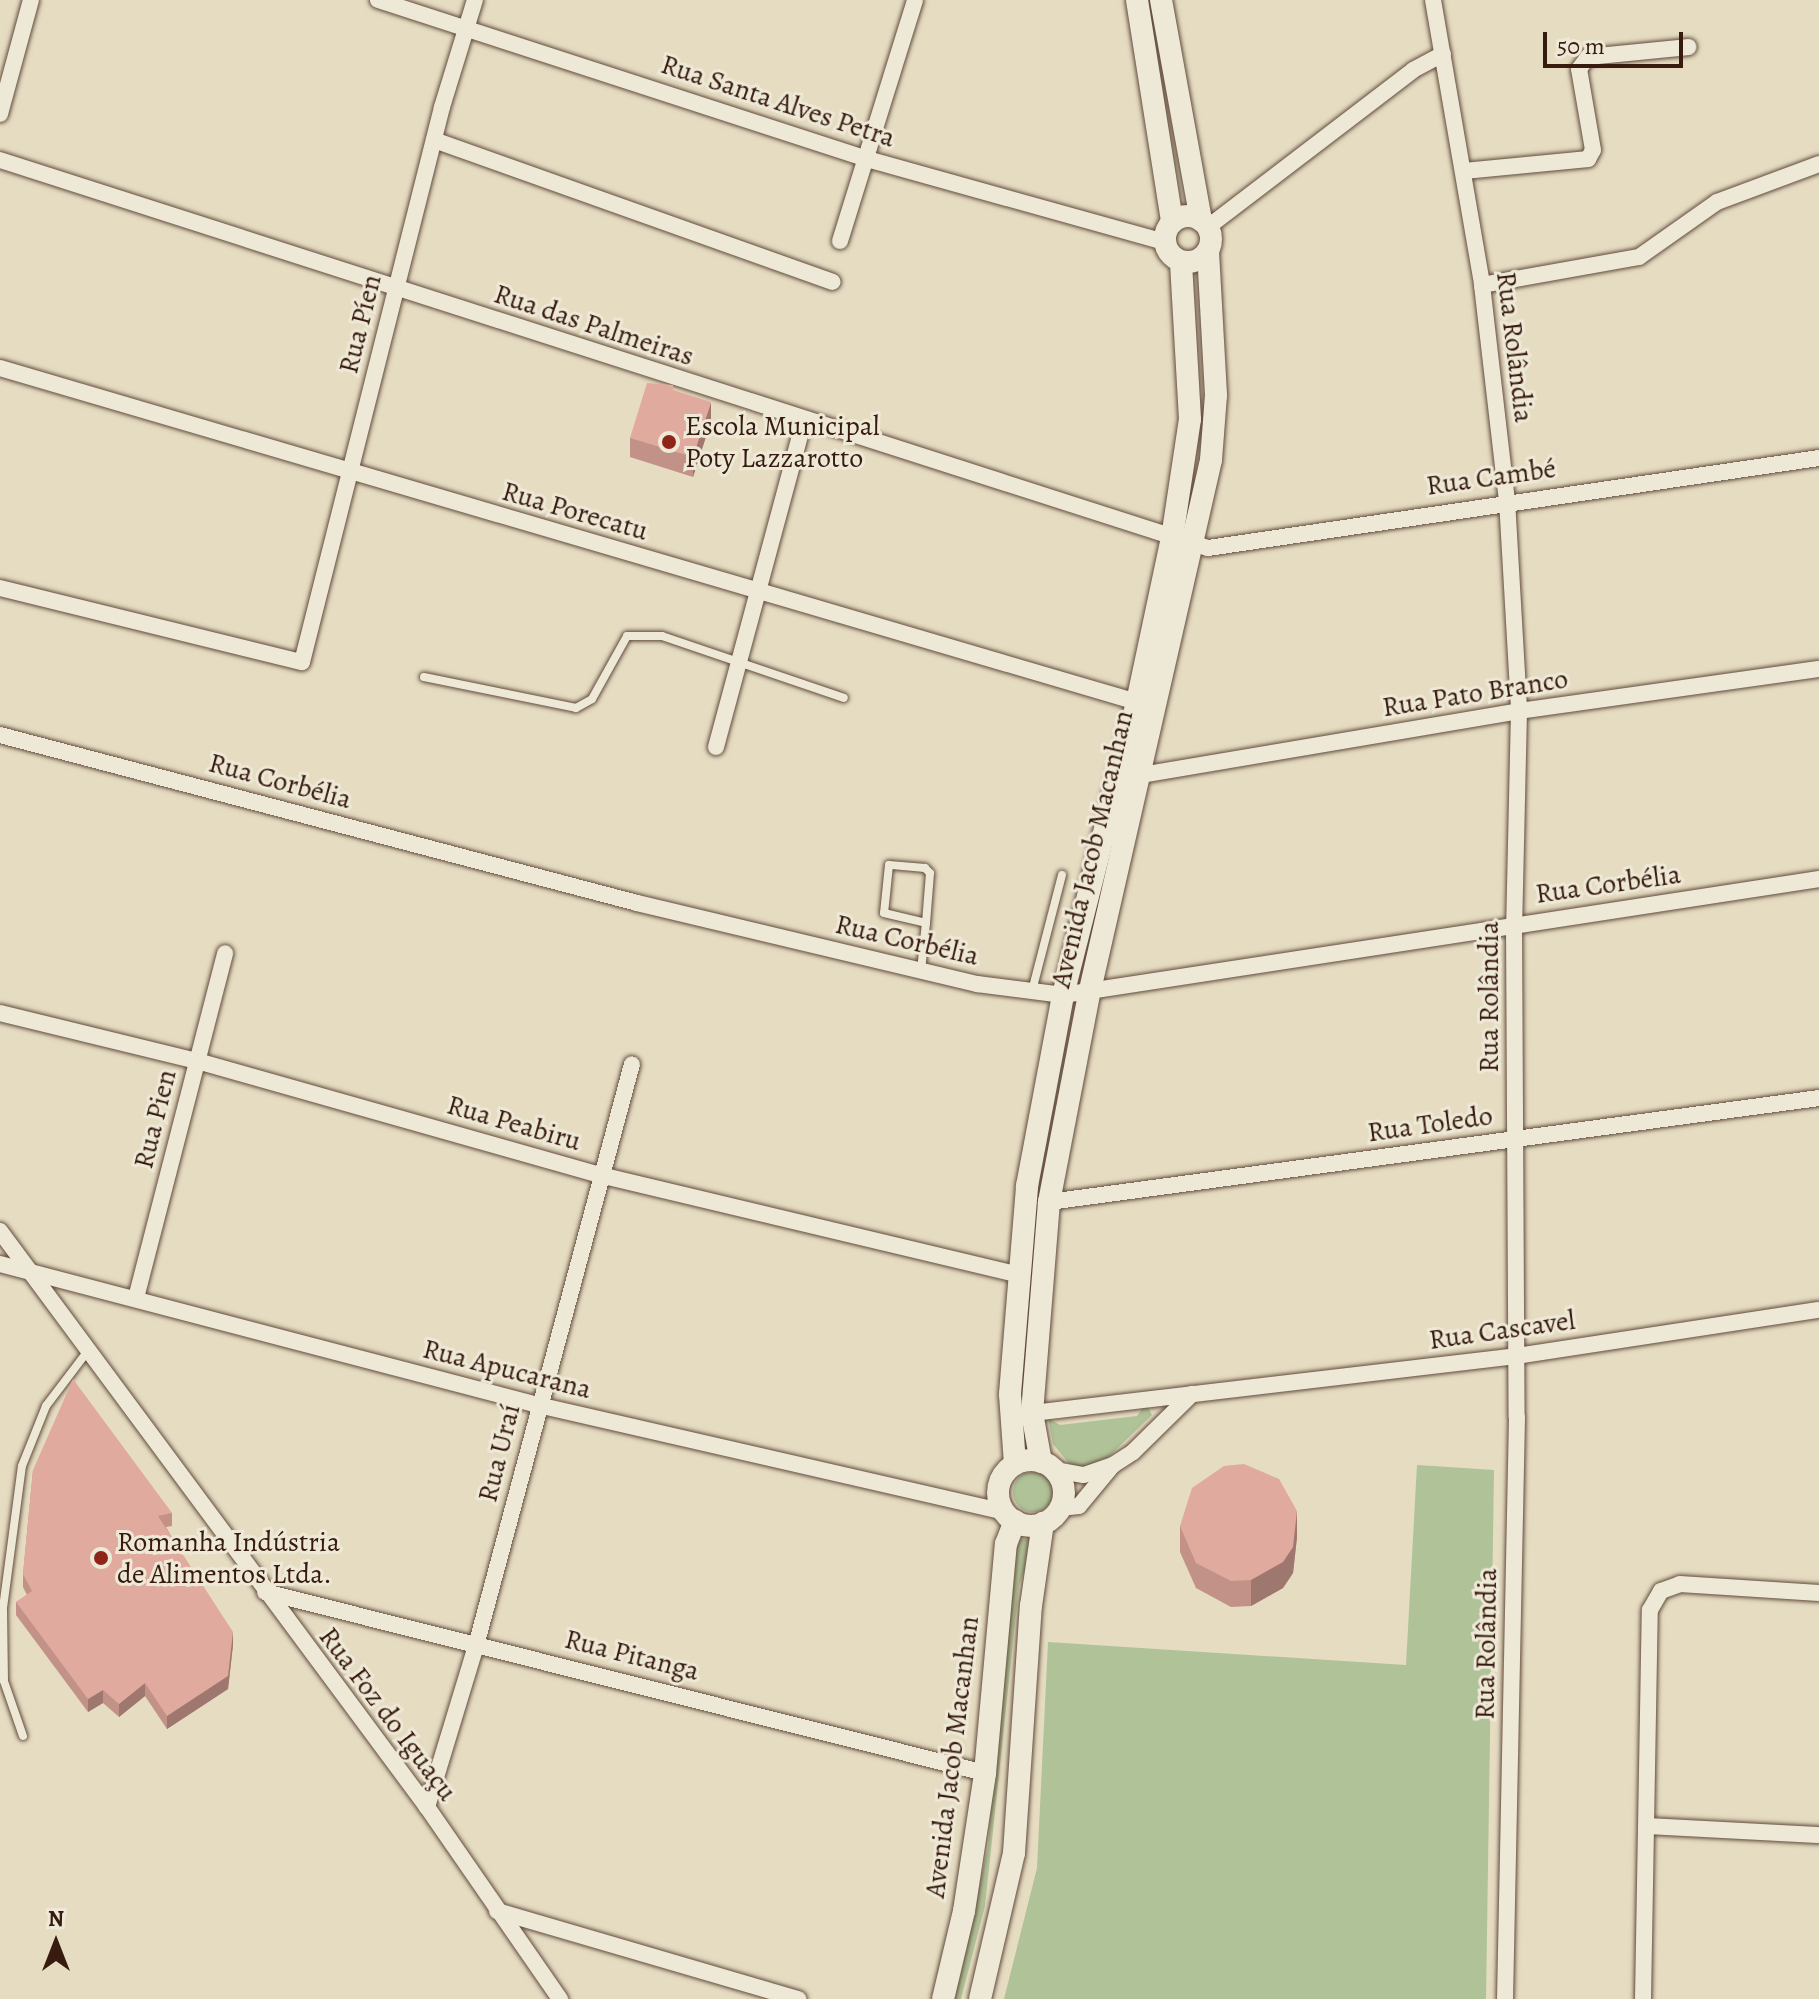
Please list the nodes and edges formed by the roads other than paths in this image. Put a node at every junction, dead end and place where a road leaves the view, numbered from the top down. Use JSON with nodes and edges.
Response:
{"nodes":[{"id":1,"x":31,"y":0,"type":"edge"},
{"id":2,"x":378,"y":0,"type":"edge"},
{"id":3,"x":475,"y":0,"type":"edge"},
{"id":4,"x":915,"y":0,"type":"edge"},
{"id":5,"x":1137,"y":0,"type":"edge"},
{"id":6,"x":1161,"y":0,"type":"edge"},
{"id":7,"x":1433,"y":0,"type":"edge"},
{"id":8,"x":1444,"y":0,"type":"edge"},
{"id":9,"x":465,"y":27,"type":"junction"},
{"id":10,"x":1439,"y":29,"type":"junction"},
{"id":11,"x":1689,"y":47,"type":"dead end"},
{"id":12,"x":1443,"y":54,"type":"junction"},
{"id":13,"x":0,"y":114,"type":"edge"},
{"id":14,"x":434,"y":140,"type":"junction"},
{"id":15,"x":867,"y":159,"type":"junction"},
{"id":16,"x":0,"y":160,"type":"edge"},
{"id":17,"x":1819,"y":164,"type":"edge"},
{"id":18,"x":1464,"y":171,"type":"junction"},
{"id":19,"x":1205,"y":224,"type":"junction"},
{"id":20,"x":1168,"y":232,"type":"junction"},
{"id":21,"x":840,"y":241,"type":"dead end"},
{"id":22,"x":1208,"y":251,"type":"junction"},
{"id":23,"x":1181,"y":262,"type":"junction"},
{"id":24,"x":832,"y":282,"type":"dead end"},
{"id":25,"x":1482,"y":285,"type":"junction"},
{"id":26,"x":396,"y":288,"type":"junction"},
{"id":27,"x":0,"y":368,"type":"edge"},
{"id":28,"x":804,"y":420,"type":"junction"},
{"id":29,"x":1819,"y":458,"type":"edge"},
{"id":30,"x":348,"y":472,"type":"junction"},
{"id":31,"x":1507,"y":500,"type":"junction"},
{"id":32,"x":1183,"y":542,"type":"junction"},
{"id":33,"x":0,"y":588,"type":"edge"},
{"id":34,"x":756,"y":591,"type":"junction"},
{"id":35,"x":739,"y":661,"type":"junction"},
{"id":36,"x":1819,"y":669,"type":"edge"},
{"id":37,"x":424,"y":677,"type":"dead end"},
{"id":38,"x":844,"y":698,"type":"dead end"},
{"id":39,"x":1137,"y":702,"type":"junction"},
{"id":40,"x":1519,"y":711,"type":"junction"},
{"id":41,"x":0,"y":735,"type":"edge"},
{"id":42,"x":716,"y":747,"type":"dead end"},
{"id":43,"x":1141,"y":775,"type":"junction"},
{"id":44,"x":1062,"y":875,"type":"dead end"},
{"id":45,"x":1819,"y":879,"type":"edge"},
{"id":46,"x":926,"y":923,"type":"junction"},
{"id":47,"x":1514,"y":924,"type":"junction"},
{"id":48,"x":225,"y":953,"type":"dead end"},
{"id":49,"x":921,"y":971,"type":"junction"},
{"id":50,"x":1090,"y":990,"type":"junction"},
{"id":51,"x":1032,"y":991,"type":"junction"},
{"id":52,"x":1063,"y":995,"type":"junction"},
{"id":53,"x":0,"y":1013,"type":"edge"},
{"id":54,"x":197,"y":1061,"type":"junction"},
{"id":55,"x":632,"y":1064,"type":"dead end"},
{"id":56,"x":1819,"y":1098,"type":"edge"},
{"id":57,"x":1515,"y":1139,"type":"junction"},
{"id":58,"x":600,"y":1175,"type":"junction"},
{"id":59,"x":1049,"y":1202,"type":"junction"},
{"id":60,"x":0,"y":1231,"type":"edge"},
{"id":61,"x":0,"y":1264,"type":"edge"},
{"id":62,"x":27,"y":1268,"type":"junction"},
{"id":63,"x":1016,"y":1274,"type":"junction"},
{"id":64,"x":136,"y":1298,"type":"junction"},
{"id":65,"x":1819,"y":1310,"type":"edge"},
{"id":66,"x":87,"y":1352,"type":"junction"},
{"id":67,"x":1517,"y":1356,"type":"junction"},
{"id":68,"x":1192,"y":1394,"type":"junction"},
{"id":69,"x":538,"y":1405,"type":"junction"},
{"id":70,"x":1032,"y":1413,"type":"junction"},
{"id":71,"x":1015,"y":1464,"type":"junction"},
{"id":72,"x":1113,"y":1465,"type":"junction"},
{"id":73,"x":1048,"y":1466,"type":"junction"},
{"id":74,"x":1060,"y":1508,"type":"junction"},
{"id":75,"x":1010,"y":1516,"type":"junction"},
{"id":76,"x":1043,"y":1523,"type":"junction"},
{"id":77,"x":265,"y":1592,"type":"junction"},
{"id":78,"x":1819,"y":1593,"type":"edge"},
{"id":79,"x":477,"y":1642,"type":"junction"},
{"id":80,"x":23,"y":1736,"type":"dead end"},
{"id":81,"x":985,"y":1773,"type":"junction"},
{"id":82,"x":427,"y":1807,"type":"junction"},
{"id":83,"x":1646,"y":1826,"type":"junction"},
{"id":84,"x":1819,"y":1835,"type":"edge"},
{"id":85,"x":497,"y":1911,"type":"junction"},
{"id":86,"x":560,"y":1999,"type":"edge"},
{"id":87,"x":798,"y":1999,"type":"edge"},
{"id":88,"x":943,"y":1999,"type":"edge"},
{"id":89,"x":980,"y":1999,"type":"edge"},
{"id":90,"x":1505,"y":1999,"type":"edge"},
{"id":91,"x":1643,"y":1999,"type":"edge"}],
"edges":[{"from":1,"to":13,"type":"street"},
{"from":2,"to":9,"type":"street","name":"Rua Santa Alves Petra"},
{"from":3,"to":9,"type":"street","name":"Rua Píen"},
{"from":4,"to":15,"type":"street"},
{"from":5,"to":20,"type":"main road"},
{"from":6,"to":19,"type":"main road"},
{"from":7,"to":10,"type":"street","name":"Rua Rolândia"},
{"from":8,"to":10,"type":"street"},
{"from":9,"to":14,"type":"street","name":"Rua Píen"},
{"from":9,"to":15,"type":"street","name":"Rua Santa Alves Petra"},
{"from":10,"to":12,"type":"street","name":"Rua Rolândia"},
{"from":11,"to":18,"type":"street"},
{"from":12,"to":18,"type":"street","name":"Rua Rolândia"},
{"from":12,"to":19,"type":"street"},
{"from":14,"to":24,"type":"street"},
{"from":14,"to":26,"type":"street","name":"Rua Píen"},
{"from":15,"to":20,"type":"street","name":"Rua Santa Alves Petra"},
{"from":15,"to":21,"type":"street"},
{"from":16,"to":26,"type":"street","name":"Rua das Palmeiras"},
{"from":17,"to":25,"type":"street"},
{"from":18,"to":25,"type":"street","name":"Rua Rolândia"},
{"from":19,"to":20,"type":"main road"},
{"from":19,"to":22,"type":"main road"},
{"from":20,"to":23,"type":"main road"},
{"from":22,"to":23,"type":"main road"},
{"from":22,"to":32,"type":"main road","name":"Avenida Jacob Macanhan"},
{"from":23,"to":32,"type":"main road","name":"Avenida Jacob Macanhan"},
{"from":25,"to":31,"type":"street","name":"Rua Rolândia"},
{"from":26,"to":28,"type":"street","name":"Rua das Palmeiras"},
{"from":26,"to":30,"type":"street","name":"Rua Píen"},
{"from":27,"to":30,"type":"street","name":"Rua Porecatu"},
{"from":28,"to":32,"type":"street","name":"Rua das Palmeiras"},
{"from":28,"to":34,"type":"street"},
{"from":29,"to":31,"type":"street","name":"Rua Cambé"},
{"from":30,"to":33,"type":"street","name":"Rua Píen"},
{"from":30,"to":34,"type":"street","name":"Rua Porecatu"},
{"from":31,"to":32,"type":"street","name":"Rua Cambé"},
{"from":31,"to":40,"type":"street","name":"Rua Rolândia"},
{"from":32,"to":39,"type":"main road","name":"Avenida Jacob Macanhan"},
{"from":32,"to":43,"type":"main road","name":"Avenida Jacob Macanhan"},
{"from":34,"to":35,"type":"street"},
{"from":34,"to":39,"type":"street","name":"Rua Porecatu"},
{"from":35,"to":37,"type":"lane"},
{"from":35,"to":38,"type":"lane"},
{"from":35,"to":42,"type":"street"},
{"from":36,"to":40,"type":"street","name":"Rua Pato Branco"},
{"from":39,"to":52,"type":"main road","name":"Avenida Jacob Macanhan"},
{"from":40,"to":43,"type":"street","name":"Rua Pato Branco"},
{"from":40,"to":47,"type":"street","name":"Rua Rolândia"},
{"from":41,"to":49,"type":"street","name":"Rua Corbélia"},
{"from":43,"to":50,"type":"main road","name":"Avenida Jacob Macanhan"},
{"from":44,"to":51,"type":"lane"},
{"from":45,"to":47,"type":"street","name":"Rua Corbélia"},
{"from":46,"to":46,"type":"lane"},
{"from":46,"to":49,"type":"lane"},
{"from":47,"to":50,"type":"street","name":"Rua Corbélia"},
{"from":47,"to":57,"type":"street","name":"Rua Rolândia"},
{"from":48,"to":54,"type":"street","name":"Rua Pien"},
{"from":49,"to":51,"type":"street","name":"Rua Corbélia"},
{"from":50,"to":52,"type":"street","name":"Rua Corbélia"},
{"from":50,"to":59,"type":"main road","name":"Avenida Jacob Macanhan"},
{"from":51,"to":52,"type":"street","name":"Rua Corbélia"},
{"from":52,"to":63,"type":"main road","name":"Avenida Jacob Macanhan"},
{"from":53,"to":54,"type":"street","name":"Rua Peabiru"},
{"from":54,"to":58,"type":"street","name":"Rua Peabiru"},
{"from":54,"to":64,"type":"street","name":"Rua Pien"},
{"from":55,"to":58,"type":"street","name":"Rua Uraí"},
{"from":56,"to":57,"type":"street","name":"Rua Toledo"},
{"from":57,"to":59,"type":"street","name":"Rua Toledo"},
{"from":57,"to":67,"type":"street","name":"Rua Rolândia"},
{"from":58,"to":63,"type":"street","name":"Rua Peabiru"},
{"from":58,"to":69,"type":"street","name":"Rua Uraí"},
{"from":59,"to":70,"type":"main road","name":"Avenida Jacob Macanhan"},
{"from":60,"to":62,"type":"street","name":"Rua Foz do Iguaçu"},
{"from":61,"to":62,"type":"street","name":"Rua Apucarana"},
{"from":62,"to":64,"type":"street","name":"Rua Apucarana"},
{"from":62,"to":66,"type":"street","name":"Rua Foz do Iguaçu"},
{"from":63,"to":71,"type":"main road","name":"Avenida Jacob Macanhan"},
{"from":64,"to":69,"type":"street","name":"Rua Apucarana"},
{"from":65,"to":67,"type":"street","name":"Rua Cascavel"},
{"from":66,"to":77,"type":"street","name":"Rua Foz do Iguaçu"},
{"from":66,"to":80,"type":"lane"},
{"from":67,"to":68,"type":"street","name":"Rua Cascavel"},
{"from":67,"to":90,"type":"street","name":"Rua Rolândia"},
{"from":68,"to":70,"type":"street","name":"Rua Cascavel"},
{"from":68,"to":72,"type":"street"},
{"from":69,"to":75,"type":"street","name":"Rua Apucarana"},
{"from":69,"to":79,"type":"street","name":"Rua Uraí"},
{"from":70,"to":73,"type":"main road","name":"Avenida Jacob Macanhan"},
{"from":71,"to":73,"type":"main road"},
{"from":71,"to":75,"type":"main road"},
{"from":72,"to":73,"type":"street"},
{"from":72,"to":74,"type":"street"},
{"from":73,"to":74,"type":"main road"},
{"from":74,"to":76,"type":"main road"},
{"from":75,"to":76,"type":"main road"},
{"from":75,"to":81,"type":"main road","name":"Avenida Jacob Macanhan"},
{"from":76,"to":89,"type":"main road"},
{"from":77,"to":79,"type":"street","name":"Rua Pitanga"},
{"from":77,"to":82,"type":"street","name":"Rua Foz do Iguaçu"},
{"from":78,"to":83,"type":"street"},
{"from":79,"to":81,"type":"street","name":"Rua Pitanga"},
{"from":79,"to":82,"type":"street","name":"Rua Uraí"},
{"from":81,"to":88,"type":"main road","name":"Avenida Jacob Macanhan"},
{"from":82,"to":85,"type":"street","name":"Rua Foz do Iguaçu"},
{"from":83,"to":84,"type":"street"},
{"from":83,"to":91,"type":"street"},
{"from":85,"to":86,"type":"street","name":"Rua Foz do Iguaçu"},
{"from":85,"to":87,"type":"street"}]}
